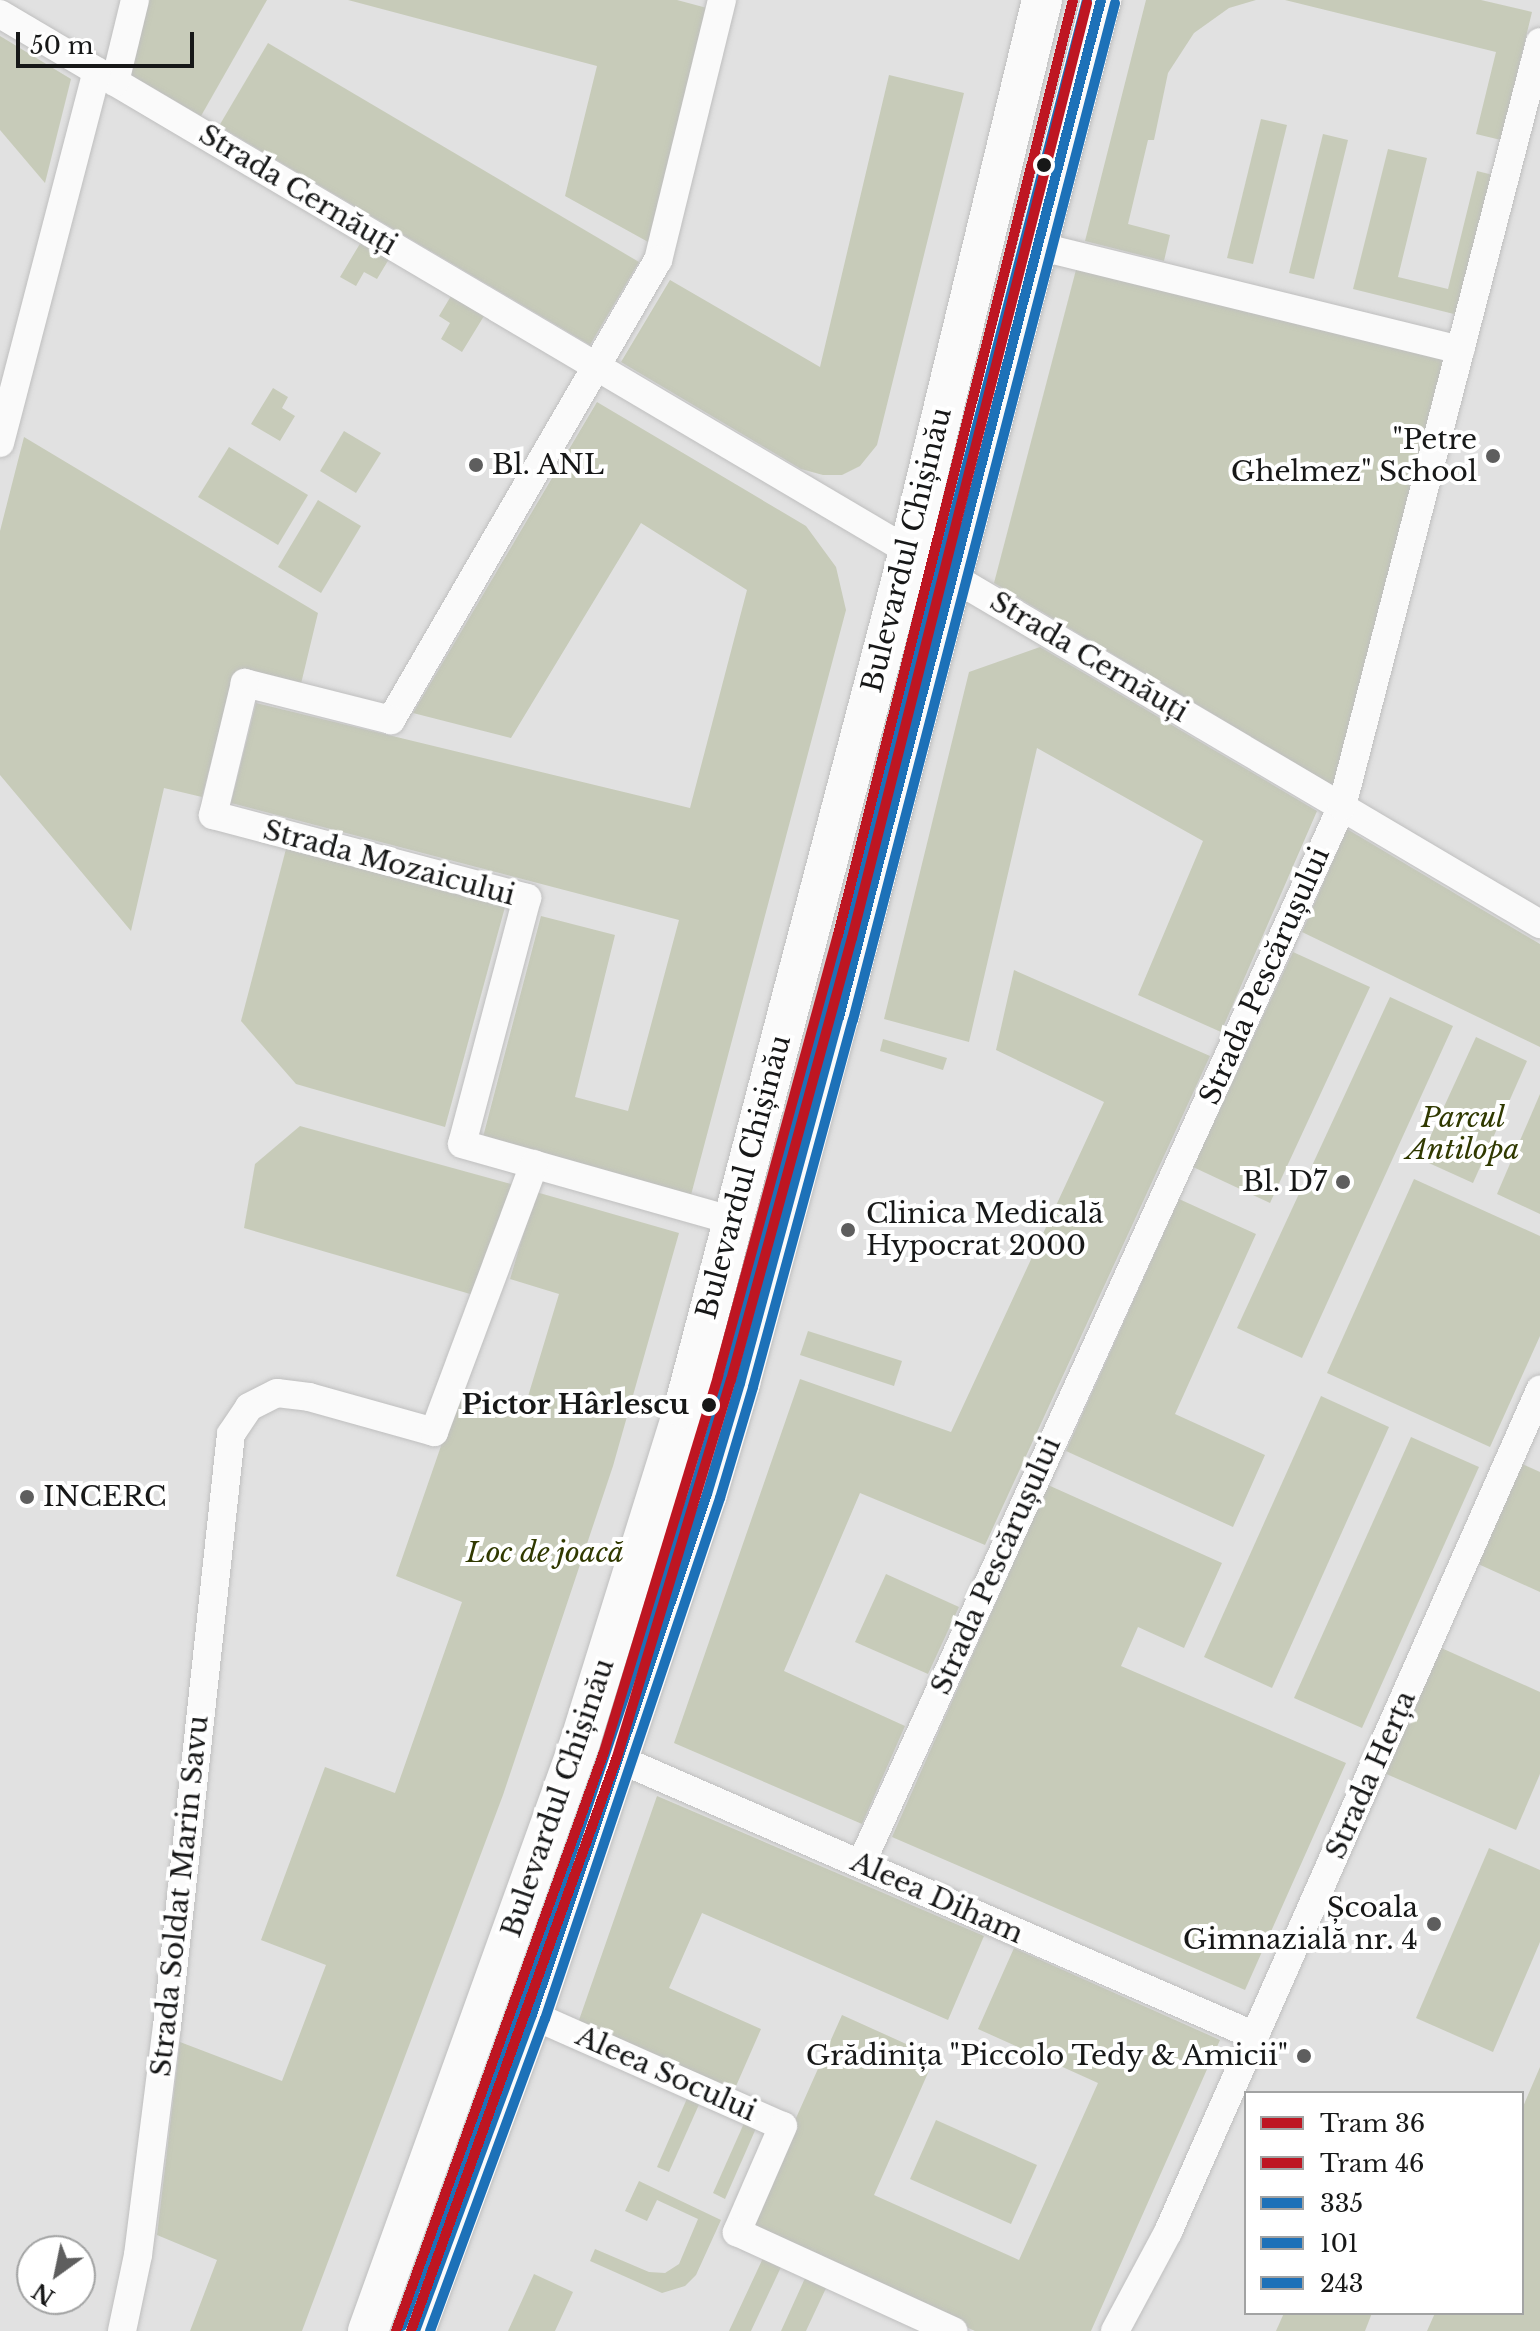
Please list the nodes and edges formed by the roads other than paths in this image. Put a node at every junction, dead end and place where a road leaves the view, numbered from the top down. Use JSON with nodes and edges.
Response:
{"nodes":[{"id":1,"x":135,"y":0,"type":"edge"},
{"id":2,"x":722,"y":0,"type":"edge"},
{"id":3,"x":1042,"y":0,"type":"edge"},
{"id":4,"x":1101,"y":0,"type":"edge"},
{"id":5,"x":0,"y":14,"type":"edge"},
{"id":6,"x":1540,"y":42,"type":"edge"},
{"id":7,"x":102,"y":82,"type":"junction"},
{"id":8,"x":1037,"y":246,"type":"junction"},
{"id":9,"x":1460,"y":350,"type":"junction"},
{"id":10,"x":596,"y":366,"type":"junction"},
{"id":11,"x":0,"y":443,"type":"edge"},
{"id":12,"x":909,"y":551,"type":"junction"},
{"id":13,"x":953,"y":577,"type":"junction"},
{"id":14,"x":1342,"y":806,"type":"junction"},
{"id":15,"x":1540,"y":924,"type":"edge"},
{"id":16,"x":534,"y":1164,"type":"junction"},
{"id":17,"x":735,"y":1221,"type":"junction"},
{"id":18,"x":1540,"y":1390,"type":"edge"},
{"id":19,"x":619,"y":1759,"type":"junction"},
{"id":20,"x":861,"y":1864,"type":"junction"},
{"id":21,"x":532,"y":2015,"type":"junction"},
{"id":22,"x":1255,"y":2036,"type":"junction"},
{"id":23,"x":122,"y":2331,"type":"edge"},
{"id":24,"x":368,"y":2331,"type":"edge"},
{"id":25,"x":415,"y":2331,"type":"edge"},
{"id":26,"x":953,"y":2331,"type":"edge"},
{"id":27,"x":1115,"y":2331,"type":"edge"}],
"edges":[{"from":1,"to":7,"type":"street"},
{"from":2,"to":10,"type":"street"},
{"from":3,"to":12,"type":"main road","name":"Bulevardul Chișinău"},
{"from":4,"to":8,"type":"main road","name":"Bulevardul Chișinău"},
{"from":5,"to":7,"type":"street","name":"Strada Cernăuți"},
{"from":6,"to":9,"type":"street","name":"Strada Pescărușului"},
{"from":7,"to":10,"type":"street","name":"Strada Cernăuți"},
{"from":7,"to":11,"type":"street"},
{"from":8,"to":9,"type":"street"},
{"from":8,"to":13,"type":"main road","name":"Bulevardul Chișinău"},
{"from":9,"to":14,"type":"street","name":"Strada Pescărușului"},
{"from":10,"to":12,"type":"street","name":"Strada Cernăuți"},
{"from":10,"to":16,"type":"street","name":"Strada Mozaicului"},
{"from":12,"to":13,"type":"street","name":"Strada Cernăuți"},
{"from":12,"to":17,"type":"main road","name":"Bulevardul Chișinău"},
{"from":13,"to":14,"type":"street","name":"Strada Cernăuți"},
{"from":13,"to":19,"type":"main road","name":"Bulevardul Chișinău"},
{"from":14,"to":15,"type":"street","name":"Strada Cernăuți"},
{"from":14,"to":20,"type":"street","name":"Strada Pescărușului"},
{"from":16,"to":17,"type":"street"},
{"from":16,"to":23,"type":"street","name":"Strada Soldat Marin Savu"},
{"from":17,"to":24,"type":"main road","name":"Bulevardul Chișinău"},
{"from":18,"to":22,"type":"street","name":"Strada Herța"},
{"from":19,"to":20,"type":"street","name":"Aleea Diham"},
{"from":19,"to":21,"type":"main road","name":"Bulevardul Chișinău"},
{"from":20,"to":22,"type":"street","name":"Aleea Diham"},
{"from":21,"to":25,"type":"main road","name":"Bulevardul Chișinău"},
{"from":21,"to":26,"type":"street","name":"Aleea Socului"},
{"from":22,"to":27,"type":"street","name":"Strada Herța"}]}
